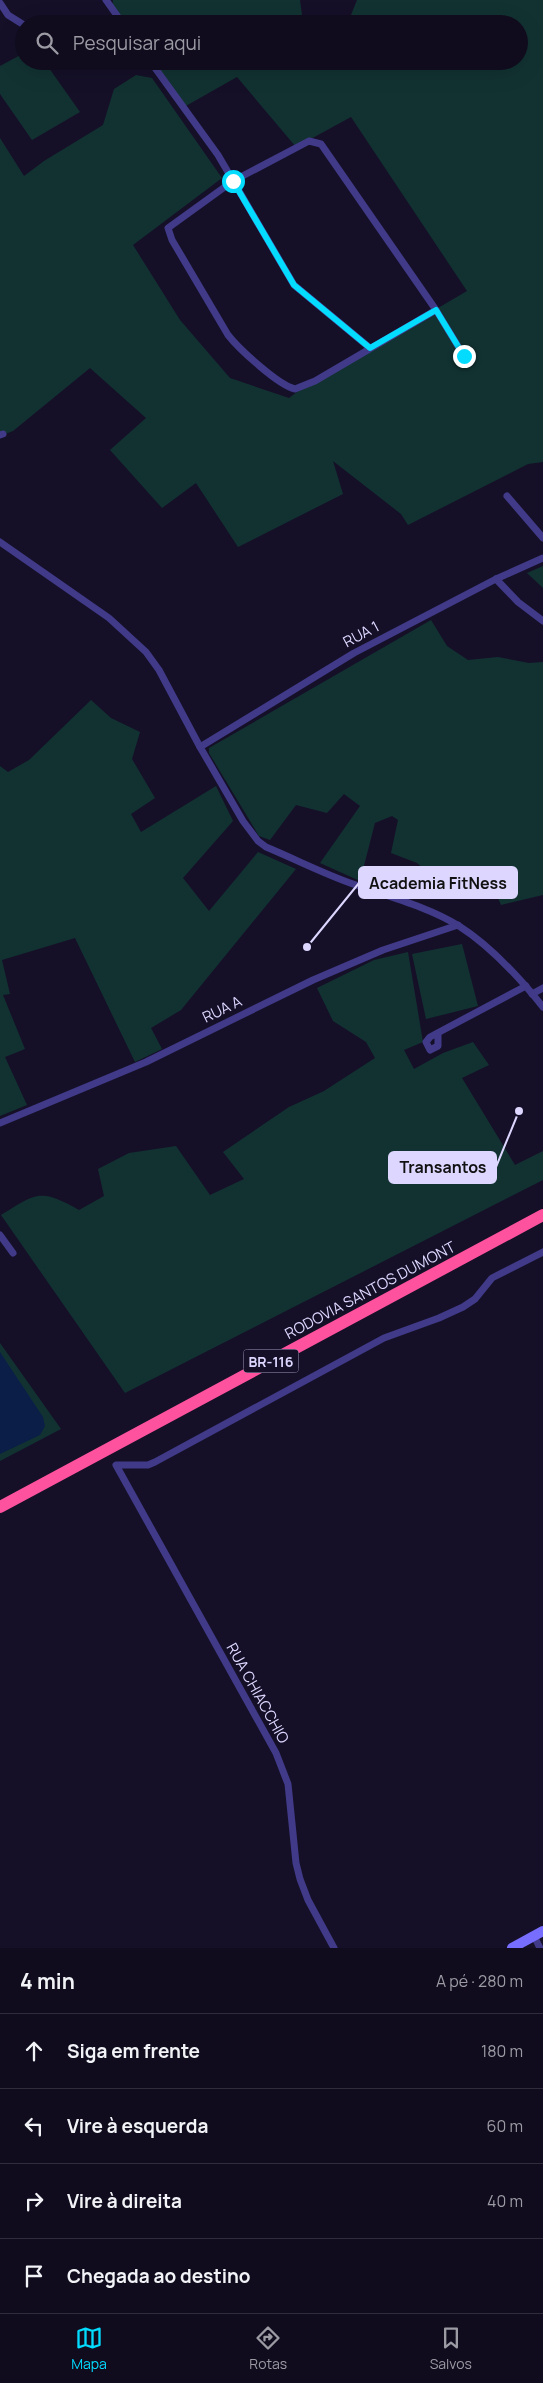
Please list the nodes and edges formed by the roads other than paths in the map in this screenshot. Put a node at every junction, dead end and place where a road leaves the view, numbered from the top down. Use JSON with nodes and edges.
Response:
{"nodes":[{"id":1,"x":106,"y":0,"type":"edge"},
{"id":2,"x":0,"y":3,"type":"edge"},
{"id":3,"x":117,"y":15,"type":"edge"},
{"id":4,"x":15,"y":20,"type":"edge"},
{"id":5,"x":157,"y":70,"type":"edge"},
{"id":6,"x":233,"y":181,"type":"junction"},
{"id":7,"x":436,"y":310,"type":"junction"},
{"id":8,"x":370,"y":348,"type":"junction"},
{"id":9,"x":464,"y":356,"type":"dead end"},
{"id":10,"x":507,"y":496,"type":"dead end"},
{"id":11,"x":543,"y":538,"type":"edge"},
{"id":12,"x":0,"y":542,"type":"edge"},
{"id":13,"x":543,"y":558,"type":"edge"},
{"id":14,"x":496,"y":579,"type":"junction"},
{"id":15,"x":543,"y":621,"type":"edge"},
{"id":16,"x":200,"y":747,"type":"junction"},
{"id":17,"x":458,"y":925,"type":"junction"},
{"id":18,"x":526,"y":986,"type":"junction"},
{"id":19,"x":543,"y":988,"type":"edge"},
{"id":20,"x":532,"y":994,"type":"junction"},
{"id":21,"x":543,"y":1007,"type":"edge"},
{"id":22,"x":438,"y":1033,"type":"dead end"},
{"id":23,"x":0,"y":1123,"type":"edge"},
{"id":24,"x":543,"y":1215,"type":"edge"},
{"id":25,"x":0,"y":1235,"type":"edge"},
{"id":26,"x":543,"y":1252,"type":"edge"},
{"id":27,"x":13,"y":1253,"type":"dead end"},
{"id":28,"x":0,"y":1507,"type":"edge"},
{"id":29,"x":539,"y":1934,"type":"edge"},
{"id":30,"x":334,"y":1948,"type":"edge"},
{"id":31,"x":512,"y":1948,"type":"edge"},
{"id":32,"x":540,"y":1948,"type":"edge"}],
"edges":[{"from":1,"to":3,"type":"street"},
{"from":2,"to":4,"type":"street"},
{"from":5,"to":6,"type":"street"},
{"from":6,"to":7,"type":"street"},
{"from":6,"to":8,"type":"street"},
{"from":6,"to":8,"type":"street"},
{"from":7,"to":8,"type":"street"},
{"from":7,"to":9,"type":"street"},
{"from":10,"to":11,"type":"street"},
{"from":12,"to":16,"type":"street"},
{"from":13,"to":14,"type":"street","name":"RUA 1"},
{"from":14,"to":15,"type":"street"},
{"from":14,"to":16,"type":"street","name":"RUA 1"},
{"from":16,"to":17,"type":"street"},
{"from":17,"to":18,"type":"street"},
{"from":17,"to":23,"type":"street","name":"RUA A"},
{"from":18,"to":20,"type":"street"},
{"from":18,"to":22,"type":"street"},
{"from":19,"to":20,"type":"street"},
{"from":20,"to":21,"type":"street"},
{"from":24,"to":28,"type":"highway","name":"RODOVIA SANTOS DUMONT","number":"BR-116"},
{"from":25,"to":27,"type":"street"},
{"from":26,"to":30,"type":"street","name":"RUA CHIACCHIO"},
{"from":29,"to":31,"type":"street"},
{"from":29,"to":32,"type":"street"}]}
